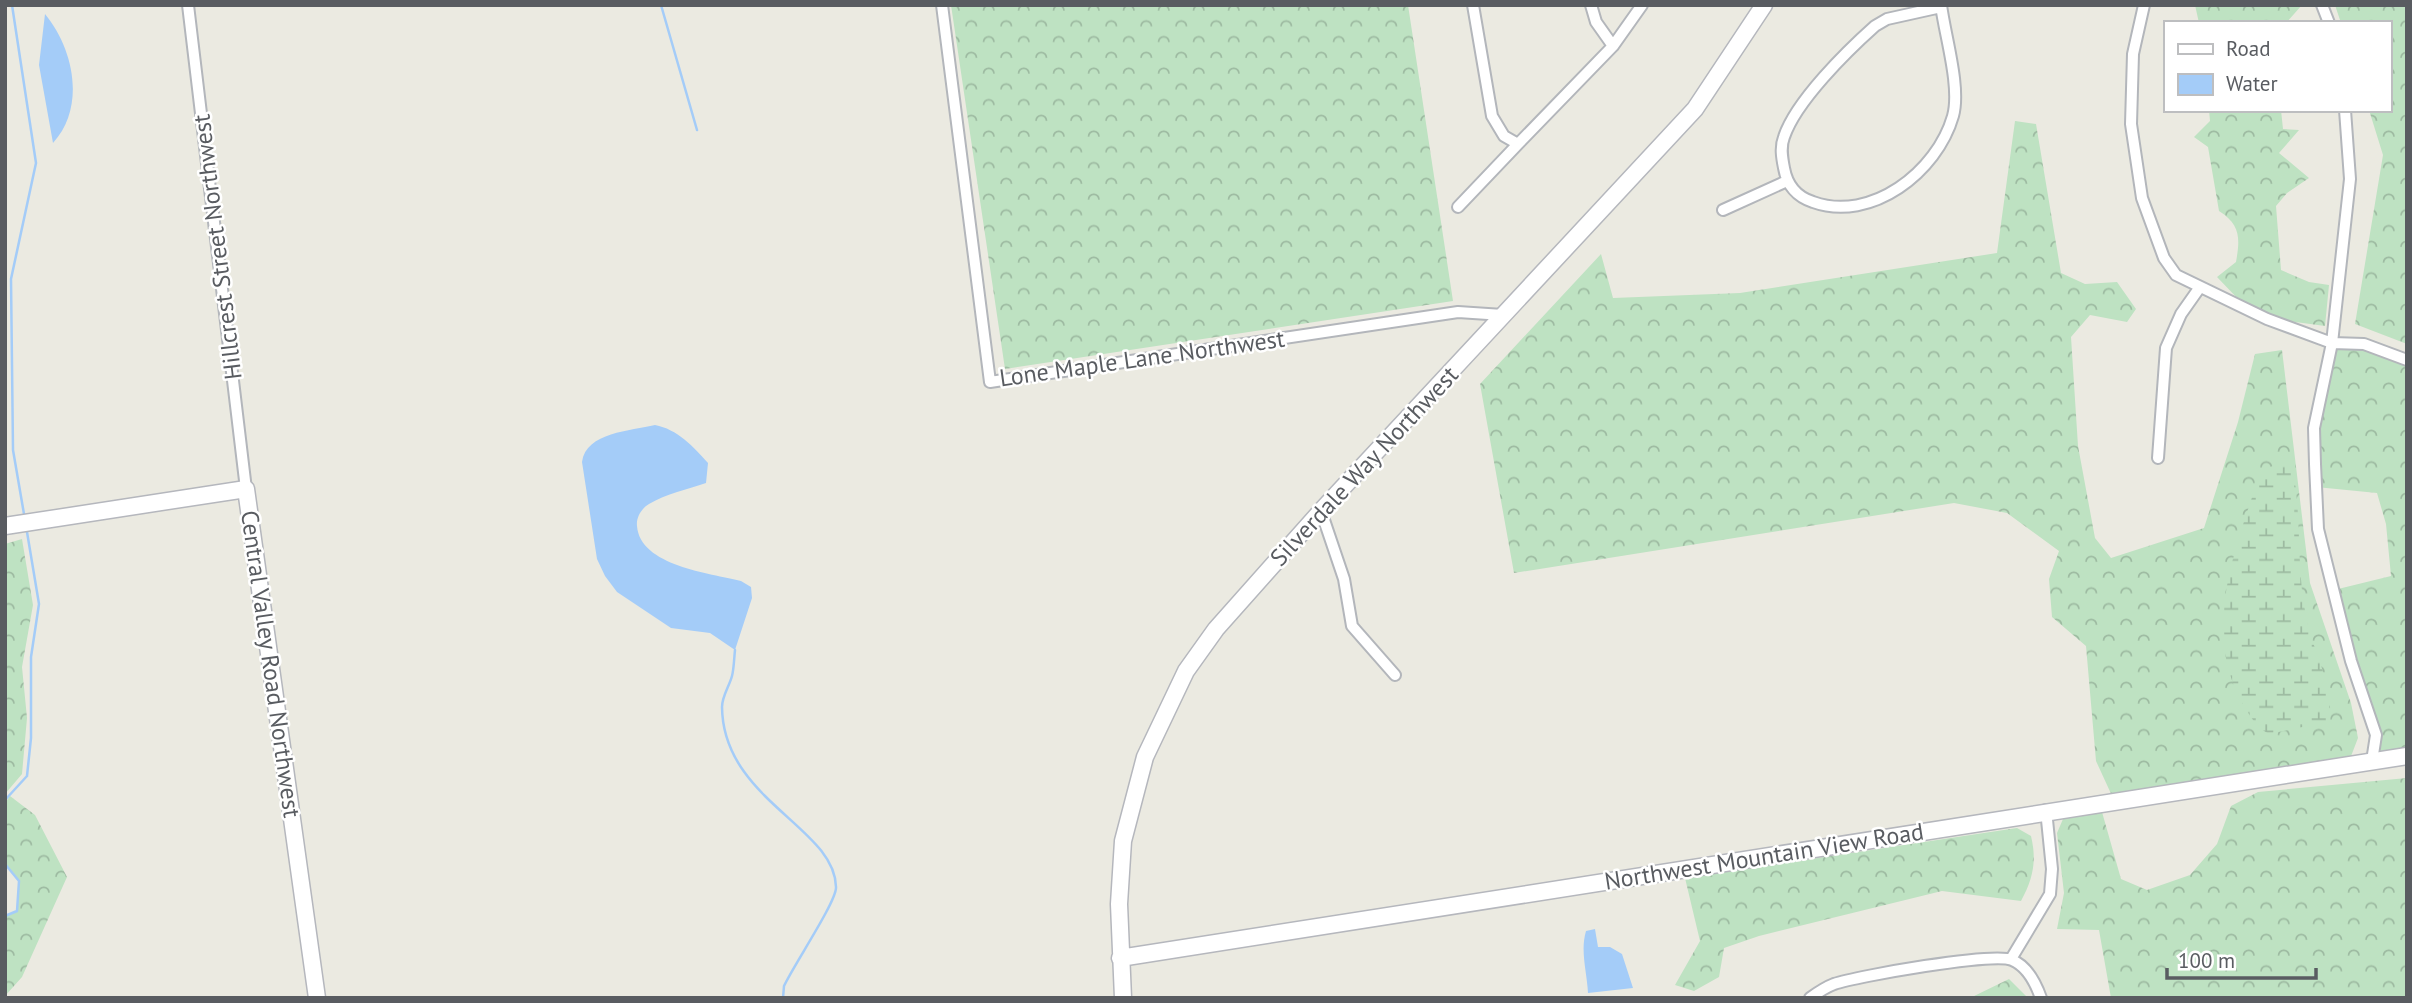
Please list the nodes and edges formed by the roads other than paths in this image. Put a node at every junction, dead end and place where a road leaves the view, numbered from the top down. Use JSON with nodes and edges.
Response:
{"nodes":[{"id":1,"x":188,"y":5,"type":"edge"},
{"id":2,"x":942,"y":5,"type":"edge"},
{"id":3,"x":1473,"y":5,"type":"edge"},
{"id":4,"x":1591,"y":5,"type":"edge"},
{"id":5,"x":1642,"y":5,"type":"edge"},
{"id":6,"x":1764,"y":5,"type":"edge"},
{"id":7,"x":2144,"y":5,"type":"edge"},
{"id":8,"x":1941,"y":6,"type":"edge"},
{"id":9,"x":1613,"y":46,"type":"junction"},
{"id":10,"x":2345,"y":112,"type":"edge"},
{"id":11,"x":1518,"y":144,"type":"junction"},
{"id":12,"x":1787,"y":181,"type":"junction"},
{"id":13,"x":1458,"y":207,"type":"dead end"},
{"id":14,"x":1723,"y":210,"type":"dead end"},
{"id":15,"x":2200,"y":287,"type":"junction"},
{"id":16,"x":1503,"y":315,"type":"junction"},
{"id":17,"x":2332,"y":343,"type":"junction"},
{"id":18,"x":2407,"y":360,"type":"edge"},
{"id":19,"x":2158,"y":458,"type":"dead end"},
{"id":20,"x":247,"y":489,"type":"junction"},
{"id":21,"x":1321,"y":511,"type":"junction"},
{"id":22,"x":5,"y":526,"type":"edge"},
{"id":23,"x":1395,"y":675,"type":"dead end"},
{"id":24,"x":2407,"y":756,"type":"edge"},
{"id":25,"x":2372,"y":761,"type":"junction"},
{"id":26,"x":2046,"y":810,"type":"junction"},
{"id":27,"x":1121,"y":958,"type":"junction"},
{"id":28,"x":2011,"y":959,"type":"junction"},
{"id":29,"x":317,"y":998,"type":"edge"},
{"id":30,"x":1123,"y":998,"type":"edge"},
{"id":31,"x":1810,"y":998,"type":"edge"},
{"id":32,"x":2041,"y":998,"type":"edge"}],
"edges":[{"from":1,"to":20,"type":"street","name":"Hillcrest Street Northwest"},
{"from":2,"to":16,"type":"street","name":"Lone Maple Lane Northwest"},
{"from":3,"to":11,"type":"street"},
{"from":4,"to":9,"type":"street"},
{"from":5,"to":9,"type":"street"},
{"from":6,"to":16,"type":"main road","name":"Silverdale Way Northwest"},
{"from":7,"to":15,"type":"street"},
{"from":8,"to":12,"type":"street"},
{"from":8,"to":12,"type":"street"},
{"from":9,"to":11,"type":"street"},
{"from":10,"to":17,"type":"street"},
{"from":11,"to":13,"type":"street"},
{"from":12,"to":14,"type":"street"},
{"from":15,"to":17,"type":"street"},
{"from":15,"to":19,"type":"street"},
{"from":16,"to":21,"type":"main road","name":"Silverdale Way Northwest"},
{"from":17,"to":18,"type":"street"},
{"from":17,"to":25,"type":"street"},
{"from":20,"to":22,"type":"main road","name":"Central Valley Road Northwest"},
{"from":20,"to":29,"type":"main road","name":"Central Valley Road Northwest"},
{"from":21,"to":23,"type":"street"},
{"from":21,"to":27,"type":"main road","name":"Silverdale Way Northwest"},
{"from":24,"to":25,"type":"main road","name":"Northwest Mountain View Road"},
{"from":25,"to":26,"type":"main road","name":"Northwest Mountain View Road"},
{"from":26,"to":27,"type":"main road","name":"Northwest Mountain View Road"},
{"from":26,"to":28,"type":"street"},
{"from":27,"to":30,"type":"main road","name":"Silverdale Way Northwest"},
{"from":28,"to":31,"type":"street"},
{"from":28,"to":32,"type":"street"}]}
